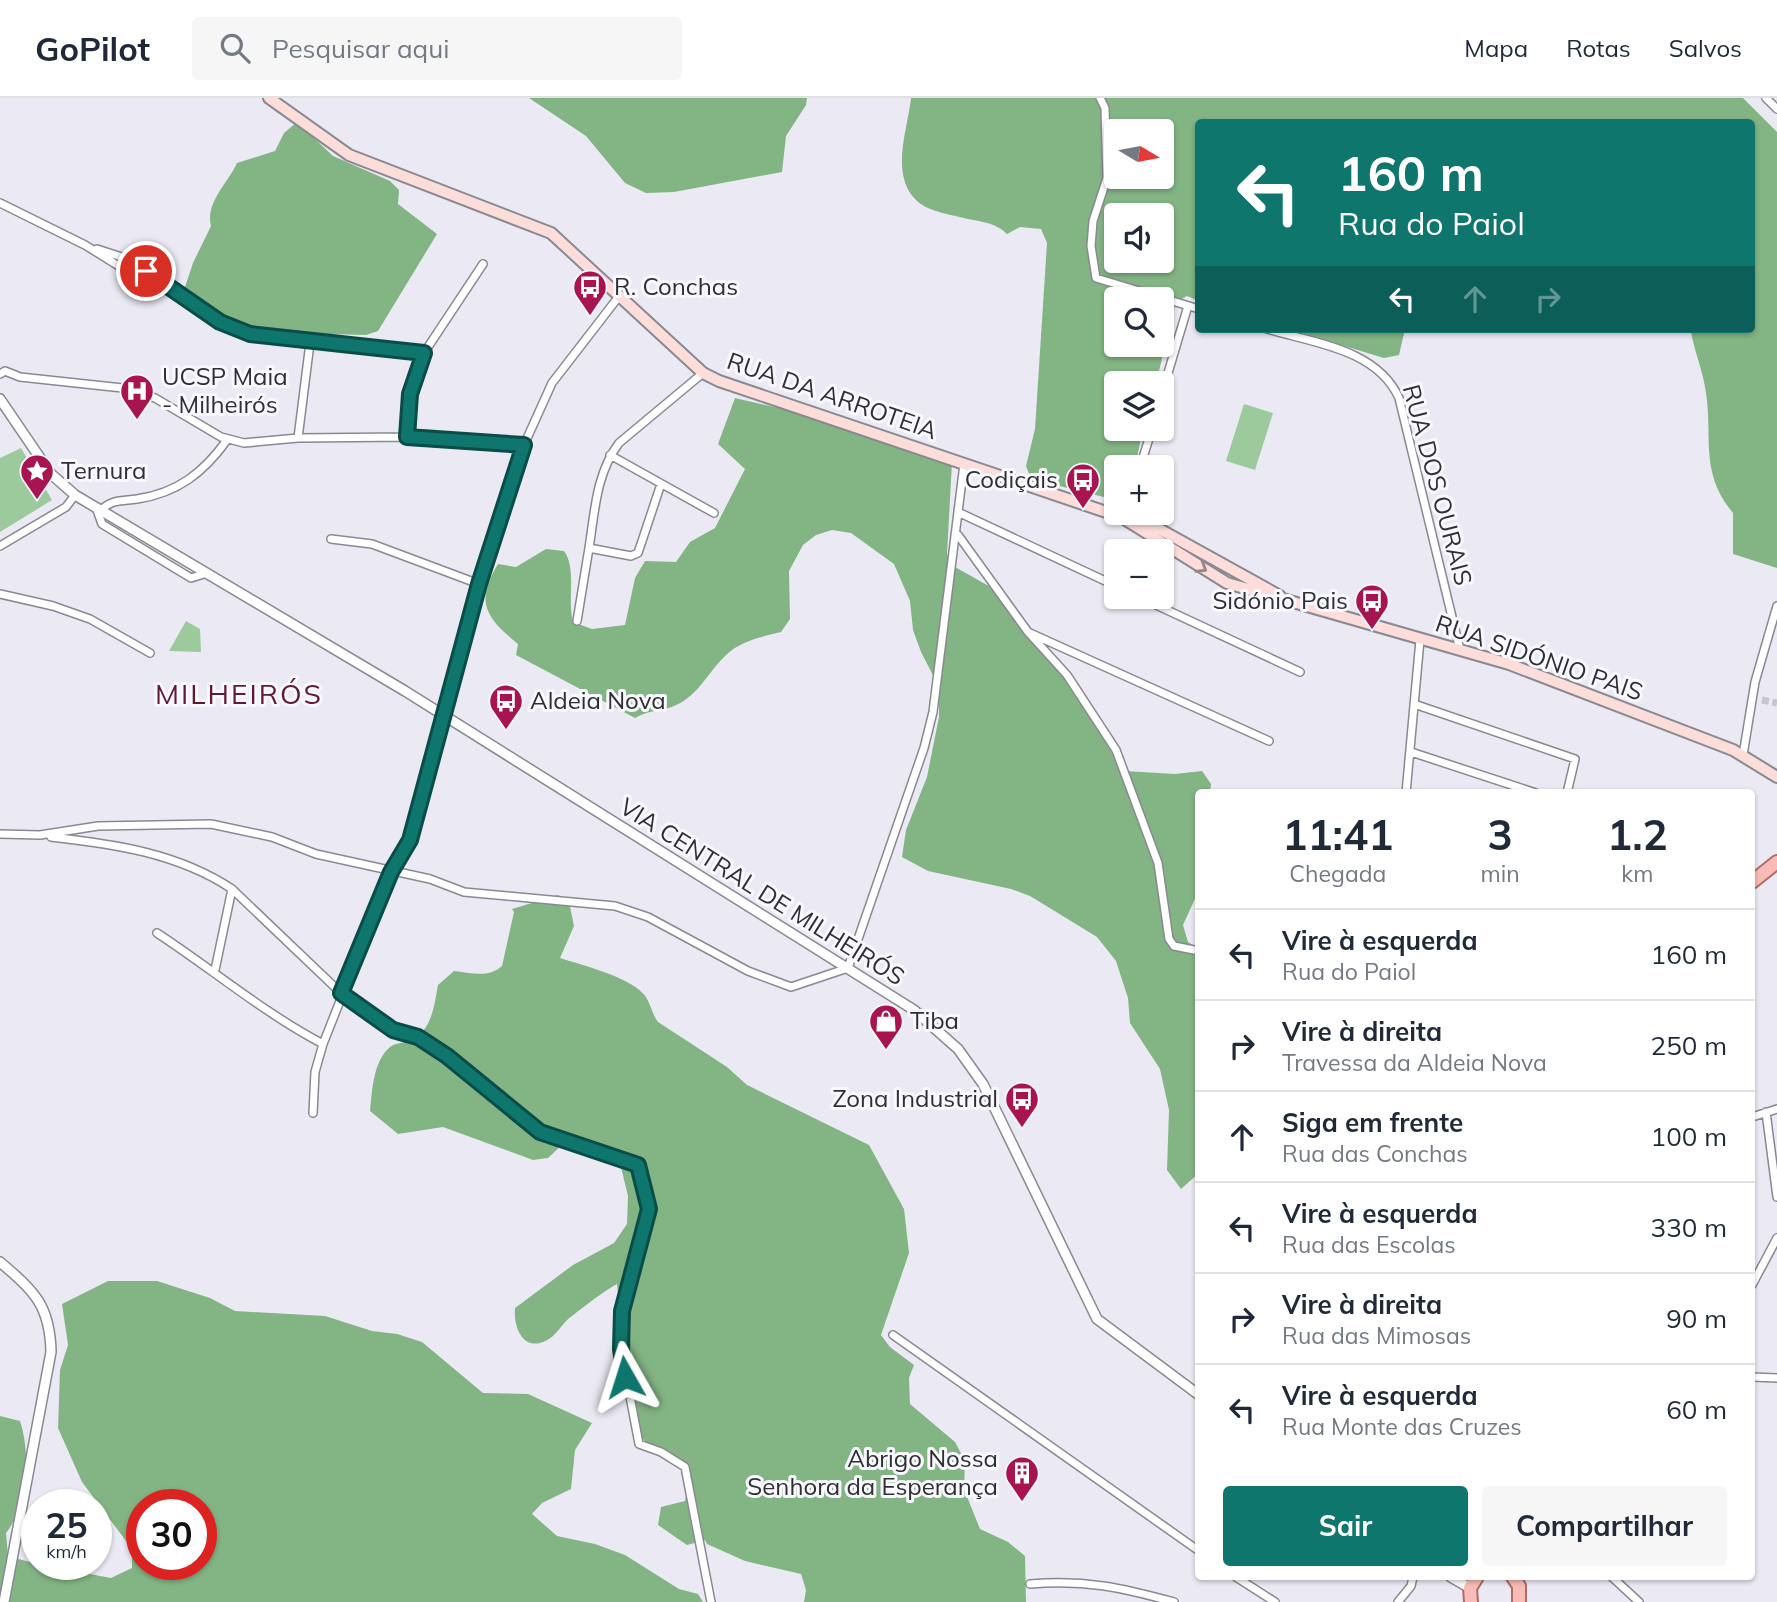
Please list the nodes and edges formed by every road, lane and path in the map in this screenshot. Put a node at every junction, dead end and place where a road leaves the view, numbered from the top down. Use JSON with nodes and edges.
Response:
{"nodes":[{"id":1,"x":269,"y":98,"type":"edge"},
{"id":2,"x":1100,"y":98,"type":"edge"},
{"id":3,"x":1766,"y":98,"type":"edge"},
{"id":4,"x":1777,"y":109,"type":"edge"},
{"id":5,"x":0,"y":203,"type":"edge"},
{"id":6,"x":85,"y":246,"type":"junction"},
{"id":7,"x":483,"y":264,"type":"dead end"},
{"id":8,"x":158,"y":281,"type":"junction"},
{"id":9,"x":620,"y":295,"type":"junction"},
{"id":10,"x":1188,"y":306,"type":"junction"},
{"id":11,"x":1195,"y":308,"type":"edge"},
{"id":12,"x":1280,"y":333,"type":"edge"},
{"id":13,"x":310,"y":343,"type":"junction"},
{"id":14,"x":424,"y":353,"type":"junction"},
{"id":15,"x":2,"y":371,"type":"edge"},
{"id":16,"x":1169,"y":371,"type":"edge"},
{"id":17,"x":703,"y":373,"type":"junction"},
{"id":18,"x":0,"y":399,"type":"edge"},
{"id":19,"x":407,"y":437,"type":"junction"},
{"id":20,"x":298,"y":438,"type":"junction"},
{"id":21,"x":227,"y":440,"type":"junction"},
{"id":22,"x":524,"y":445,"type":"junction"},
{"id":23,"x":610,"y":455,"type":"junction"},
{"id":24,"x":964,"y":464,"type":"junction"},
{"id":25,"x":661,"y":484,"type":"junction"},
{"id":26,"x":75,"y":495,"type":"junction"},
{"id":27,"x":1104,"y":508,"type":"edge"},
{"id":28,"x":99,"y":509,"type":"junction"},
{"id":29,"x":714,"y":513,"type":"dead end"},
{"id":30,"x":960,"y":513,"type":"junction"},
{"id":31,"x":1153,"y":525,"type":"edge"},
{"id":32,"x":957,"y":535,"type":"junction"},
{"id":33,"x":331,"y":539,"type":"dead end"},
{"id":34,"x":0,"y":546,"type":"edge"},
{"id":35,"x":589,"y":548,"type":"junction"},
{"id":36,"x":1104,"y":580,"type":"edge"},
{"id":37,"x":479,"y":584,"type":"junction"},
{"id":38,"x":0,"y":594,"type":"edge"},
{"id":39,"x":1280,"y":596,"type":"joint"},
{"id":40,"x":1777,"y":606,"type":"edge"},
{"id":41,"x":1165,"y":609,"type":"edge"},
{"id":42,"x":577,"y":621,"type":"dead end"},
{"id":43,"x":1028,"y":632,"type":"junction"},
{"id":44,"x":1420,"y":640,"type":"junction"},
{"id":45,"x":1460,"y":650,"type":"junction"},
{"id":46,"x":150,"y":653,"type":"dead end"},
{"id":47,"x":1300,"y":672,"type":"dead end"},
{"id":48,"x":1753,"y":697,"type":"junction"},
{"id":49,"x":1762,"y":699,"type":"tunnel mouth"},
{"id":50,"x":1414,"y":704,"type":"junction"},
{"id":51,"x":446,"y":717,"type":"junction"},
{"id":52,"x":1269,"y":741,"type":"dead end"},
{"id":53,"x":1411,"y":752,"type":"junction"},
{"id":54,"x":1743,"y":755,"type":"junction"},
{"id":55,"x":1777,"y":777,"type":"edge"},
{"id":56,"x":1406,"y":789,"type":"edge"},
{"id":57,"x":1524,"y":789,"type":"edge"},
{"id":58,"x":1568,"y":789,"type":"edge"},
{"id":59,"x":0,"y":834,"type":"edge"},
{"id":60,"x":40,"y":835,"type":"junction"},
{"id":61,"x":1777,"y":862,"type":"edge"},
{"id":62,"x":391,"y":872,"type":"junction"},
{"id":63,"x":1755,"y":880,"type":"edge"},
{"id":64,"x":232,"y":889,"type":"junction"},
{"id":65,"x":157,"y":933,"type":"dead end"},
{"id":66,"x":1195,"y":950,"type":"edge"},
{"id":67,"x":848,"y":968,"type":"junction"},
{"id":68,"x":215,"y":970,"type":"junction"},
{"id":69,"x":341,"y":993,"type":"junction"},
{"id":70,"x":323,"y":1044,"type":"junction"},
{"id":71,"x":1777,"y":1108,"type":"edge"},
{"id":72,"x":1766,"y":1112,"type":"junction"},
{"id":73,"x":313,"y":1113,"type":"dead end"},
{"id":74,"x":1755,"y":1116,"type":"edge"},
{"id":75,"x":1777,"y":1197,"type":"edge"},
{"id":76,"x":1777,"y":1238,"type":"edge"},
{"id":77,"x":0,"y":1262,"type":"edge"},
{"id":78,"x":1755,"y":1279,"type":"edge"},
{"id":79,"x":893,"y":1335,"type":"dead end"},
{"id":80,"x":1755,"y":1377,"type":"edge"},
{"id":81,"x":1777,"y":1378,"type":"edge"},
{"id":82,"x":1195,"y":1392,"type":"edge"},
{"id":83,"x":1195,"y":1548,"type":"edge"},
{"id":84,"x":1241,"y":1580,"type":"edge"},
{"id":85,"x":1412,"y":1580,"type":"edge"},
{"id":86,"x":1518,"y":1580,"type":"edge"},
{"id":87,"x":1615,"y":1580,"type":"edge"},
{"id":88,"x":1473,"y":1582,"type":"edge"},
{"id":89,"x":1030,"y":1584,"type":"dead end"},
{"id":90,"x":4,"y":1602,"type":"edge"},
{"id":91,"x":710,"y":1602,"type":"edge"},
{"id":92,"x":1174,"y":1602,"type":"edge"},
{"id":93,"x":1275,"y":1602,"type":"edge"},
{"id":94,"x":1398,"y":1602,"type":"edge"},
{"id":95,"x":1471,"y":1602,"type":"edge"},
{"id":96,"x":1519,"y":1602,"type":"edge"},
{"id":97,"x":1639,"y":1602,"type":"edge"}],
"edges":[{"from":1,"to":9,"type":"main road","name":"RUA DA ARROTEIA"},
{"from":2,"to":10,"type":"street"},
{"from":3,"to":4,"type":"street"},
{"from":5,"to":6,"type":"street"},
{"from":6,"to":8,"type":"street"},
{"from":6,"to":8,"type":"street"},
{"from":7,"to":14,"type":"street"},
{"from":8,"to":13,"type":"street"},
{"from":9,"to":17,"type":"main road","name":"RUA DA ARROTEIA"},
{"from":9,"to":22,"type":"street"},
{"from":10,"to":11,"type":"street"},
{"from":10,"to":16,"type":"street"},
{"from":12,"to":45,"type":"street","name":"RUA DOS OURAIS"},
{"from":13,"to":14,"type":"street"},
{"from":13,"to":20,"type":"street"},
{"from":14,"to":19,"type":"street"},
{"from":15,"to":21,"type":"street"},
{"from":17,"to":23,"type":"street"},
{"from":17,"to":24,"type":"main road","name":"RUA DA ARROTEIA"},
{"from":18,"to":26,"type":"street","name":"VIA CENTRAL DE MILHEIRÓS"},
{"from":19,"to":20,"type":"street"},
{"from":19,"to":22,"type":"street"},
{"from":20,"to":21,"type":"street"},
{"from":21,"to":28,"type":"street"},
{"from":22,"to":37,"type":"street"},
{"from":23,"to":25,"type":"street"},
{"from":23,"to":35,"type":"street"},
{"from":24,"to":27,"type":"main road","name":"RUA DA ARROTEIA"},
{"from":24,"to":30,"type":"street"},
{"from":25,"to":29,"type":"street"},
{"from":25,"to":35,"type":"street"},
{"from":26,"to":28,"type":"street","name":"VIA CENTRAL DE MILHEIRÓS"},
{"from":26,"to":34,"type":"street"},
{"from":28,"to":51,"type":"street","name":"VIA CENTRAL DE MILHEIRÓS"},
{"from":30,"to":32,"type":"street"},
{"from":30,"to":36,"type":"street"},
{"from":31,"to":39,"type":"main road","name":"RUA DA ARROTEIA"},
{"from":32,"to":43,"type":"street"},
{"from":32,"to":67,"type":"street"},
{"from":33,"to":37,"type":"street"},
{"from":35,"to":42,"type":"street"},
{"from":37,"to":51,"type":"street"},
{"from":38,"to":46,"type":"street"},
{"from":39,"to":44,"type":"main road","name":"RUA SIDÓNIO PAIS"},
{"from":40,"to":48,"type":"street"},
{"from":41,"to":47,"type":"street"},
{"from":43,"to":52,"type":"street"},
{"from":43,"to":66,"type":"street"},
{"from":44,"to":45,"type":"main road","name":"RUA SIDÓNIO PAIS"},
{"from":44,"to":50,"type":"street"},
{"from":45,"to":54,"type":"main road","name":"RUA SIDÓNIO PAIS"},
{"from":48,"to":49,"type":"street"},
{"from":48,"to":54,"type":"street"},
{"from":50,"to":53,"type":"street"},
{"from":50,"to":58,"type":"street"},
{"from":51,"to":62,"type":"street"},
{"from":51,"to":67,"type":"street","name":"VIA CENTRAL DE MILHEIRÓS"},
{"from":53,"to":56,"type":"street"},
{"from":53,"to":57,"type":"street"},
{"from":54,"to":55,"type":"main road","name":"RUA SIDÓNIO PAIS"},
{"from":59,"to":60,"type":"street"},
{"from":60,"to":62,"type":"street"},
{"from":60,"to":64,"type":"street"},
{"from":61,"to":63,"type":"main road"},
{"from":62,"to":67,"type":"street"},
{"from":62,"to":69,"type":"street"},
{"from":64,"to":68,"type":"street"},
{"from":64,"to":69,"type":"street"},
{"from":65,"to":68,"type":"street"},
{"from":67,"to":82,"type":"street","name":"VIA CENTRAL DE MILHEIRÓS"},
{"from":68,"to":70,"type":"street"},
{"from":69,"to":70,"type":"street"},
{"from":69,"to":91,"type":"street"},
{"from":70,"to":73,"type":"street"},
{"from":71,"to":72,"type":"street"},
{"from":72,"to":74,"type":"street"},
{"from":72,"to":75,"type":"street"},
{"from":76,"to":78,"type":"street"},
{"from":77,"to":90,"type":"street"},
{"from":79,"to":83,"type":"street"},
{"from":80,"to":81,"type":"street"},
{"from":84,"to":93,"type":"street"},
{"from":85,"to":94,"type":"street"},
{"from":86,"to":96,"type":"main road"},
{"from":87,"to":97,"type":"street"},
{"from":88,"to":95,"type":"main road"},
{"from":89,"to":92,"type":"street"}]}
